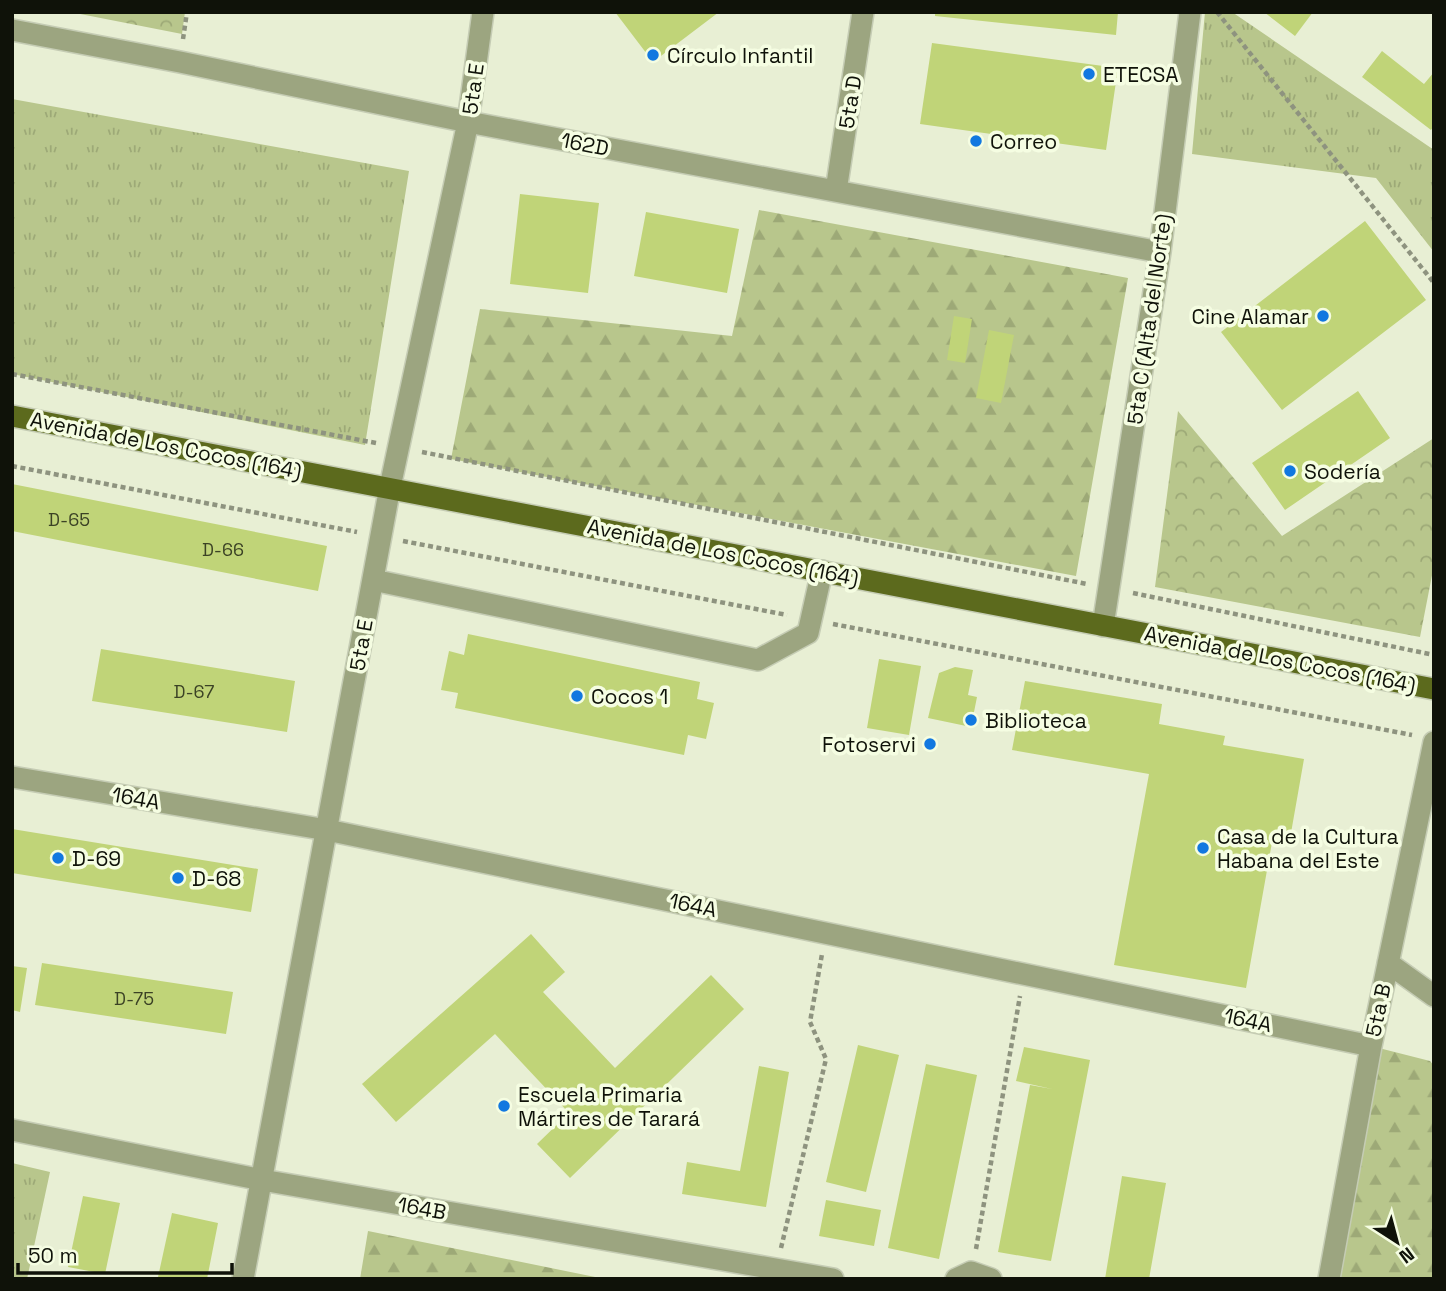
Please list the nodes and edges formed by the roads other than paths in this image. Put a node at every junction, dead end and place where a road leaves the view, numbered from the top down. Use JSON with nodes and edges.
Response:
{"nodes":[{"id":1,"x":483,"y":12,"type":"edge"},
{"id":2,"x":863,"y":12,"type":"edge"},
{"id":3,"x":1190,"y":12,"type":"edge"},
{"id":4,"x":12,"y":30,"type":"edge"},
{"id":5,"x":468,"y":122,"type":"junction"},
{"id":6,"x":836,"y":191,"type":"junction"},
{"id":7,"x":1160,"y":252,"type":"junction"},
{"id":8,"x":12,"y":416,"type":"edge"},
{"id":9,"x":390,"y":487,"type":"junction"},
{"id":10,"x":822,"y":571,"type":"junction"},
{"id":11,"x":373,"y":580,"type":"junction"},
{"id":12,"x":1103,"y":626,"type":"junction"},
{"id":13,"x":1434,"y":689,"type":"edge"},
{"id":14,"x":1427,"y":739,"type":"edge"},
{"id":15,"x":12,"y":777,"type":"edge"},
{"id":16,"x":327,"y":830,"type":"junction"},
{"id":17,"x":1388,"y":963,"type":"junction"},
{"id":18,"x":1434,"y":996,"type":"edge"},
{"id":19,"x":1371,"y":1046,"type":"junction"},
{"id":20,"x":12,"y":1130,"type":"edge"},
{"id":21,"x":262,"y":1180,"type":"junction"},
{"id":22,"x":243,"y":1279,"type":"edge"},
{"id":23,"x":833,"y":1279,"type":"edge"},
{"id":24,"x":1329,"y":1279,"type":"edge"}],
"edges":[{"from":1,"to":5,"type":"street","name":"5ta E"},
{"from":2,"to":6,"type":"street","name":"5ta D"},
{"from":3,"to":7,"type":"street","name":"5ta C (Alta del Norte)"},
{"from":4,"to":5,"type":"street","name":"162D"},
{"from":5,"to":6,"type":"street","name":"162D"},
{"from":5,"to":9,"type":"street","name":"5ta E"},
{"from":6,"to":7,"type":"street","name":"162D"},
{"from":7,"to":12,"type":"street","name":"5ta C (Alta del Norte)"},
{"from":8,"to":9,"type":"main road","name":"Avenida de Los Cocos (164)"},
{"from":9,"to":10,"type":"main road","name":"Avenida de Los Cocos (164)"},
{"from":9,"to":11,"type":"street","name":"5ta E"},
{"from":10,"to":11,"type":"street"},
{"from":10,"to":12,"type":"main road","name":"Avenida de Los Cocos (164)"},
{"from":11,"to":16,"type":"street","name":"5ta E"},
{"from":12,"to":13,"type":"main road","name":"Avenida de Los Cocos (164)"},
{"from":14,"to":17,"type":"street","name":"5ta B"},
{"from":15,"to":16,"type":"street","name":"164A"},
{"from":16,"to":19,"type":"street","name":"164A"},
{"from":16,"to":21,"type":"street","name":"5ta E"},
{"from":17,"to":18,"type":"street"},
{"from":17,"to":19,"type":"street","name":"5ta B"},
{"from":19,"to":24,"type":"street","name":"5ta B"},
{"from":20,"to":21,"type":"street","name":"164B"},
{"from":21,"to":22,"type":"street","name":"5ta E"},
{"from":21,"to":23,"type":"street","name":"164B"}]}
